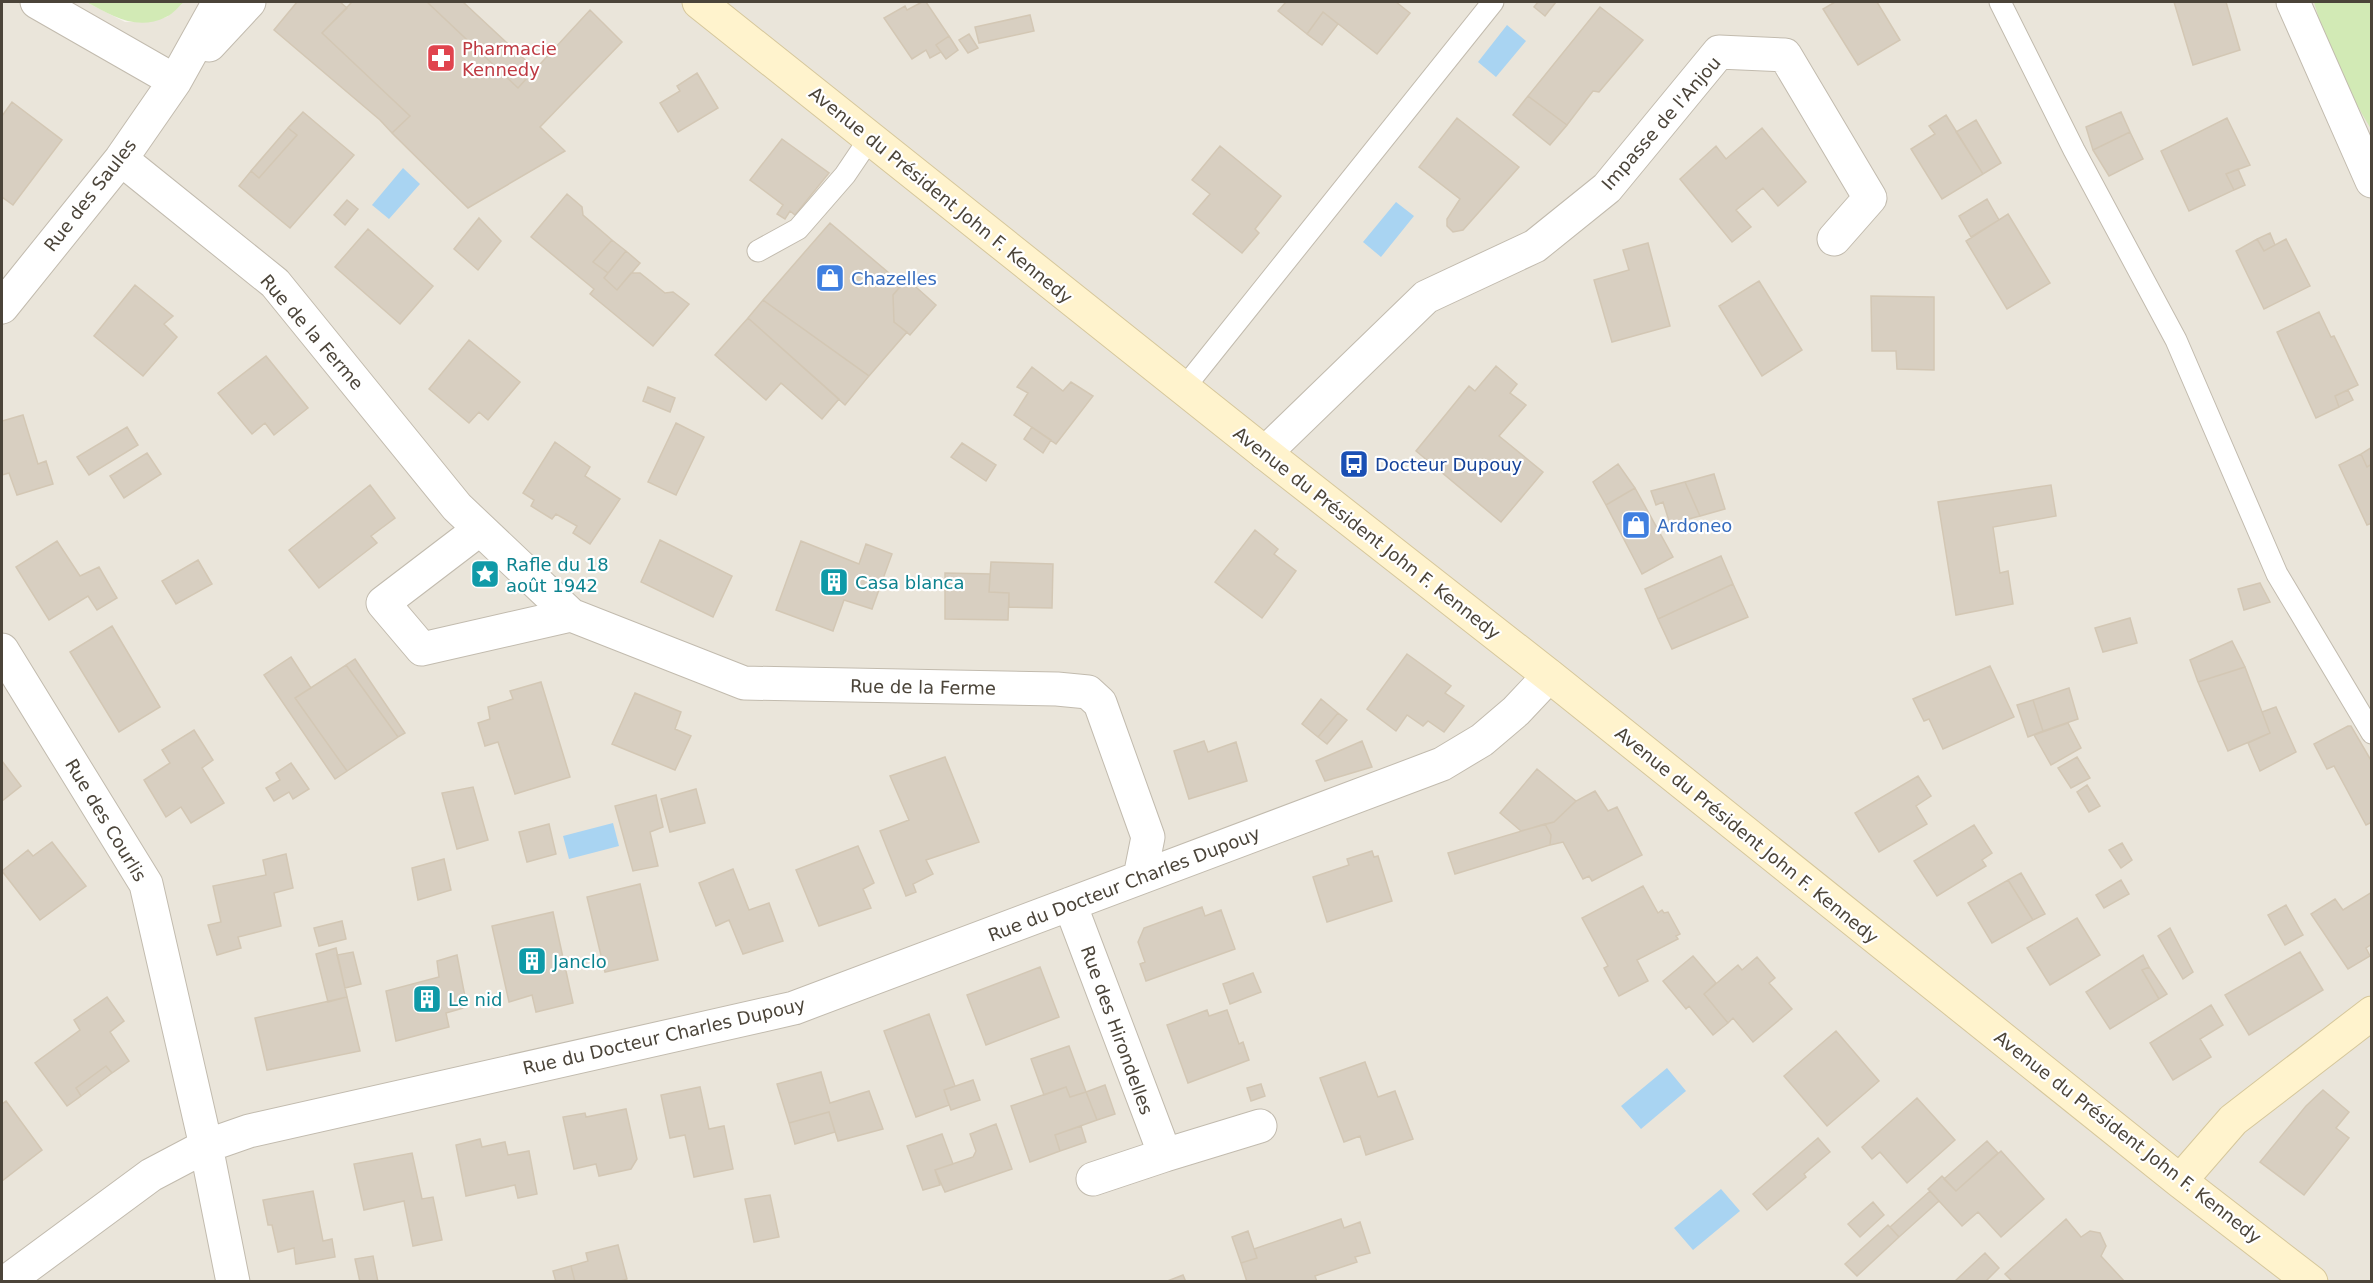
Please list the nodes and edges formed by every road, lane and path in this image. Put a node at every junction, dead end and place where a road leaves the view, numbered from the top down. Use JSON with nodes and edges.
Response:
{"nodes":[{"id":1,"x":37,"y":2,"type":"edge"},
{"id":2,"x":219,"y":2,"type":"edge"},
{"id":3,"x":249,"y":2,"type":"edge"},
{"id":4,"x":699,"y":2,"type":"edge"},
{"id":5,"x":1493,"y":2,"type":"edge"},
{"id":6,"x":2000,"y":2,"type":"edge"},
{"id":7,"x":2293,"y":2,"type":"edge"},
{"id":8,"x":175,"y":81,"type":"junction"},
{"id":9,"x":870,"y":138,"type":"junction"},
{"id":10,"x":121,"y":159,"type":"junction"},
{"id":11,"x":2371,"y":180,"type":"edge"},
{"id":12,"x":1834,"y":239,"type":"dead end"},
{"id":13,"x":759,"y":251,"type":"dead end"},
{"id":14,"x":2,"y":307,"type":"edge"},
{"id":15,"x":1184,"y":388,"type":"junction"},
{"id":16,"x":1265,"y":453,"type":"junction"},
{"id":17,"x":480,"y":529,"type":"junction"},
{"id":18,"x":572,"y":615,"type":"junction"},
{"id":19,"x":2,"y":650,"type":"edge"},
{"id":20,"x":1549,"y":676,"type":"junction"},
{"id":21,"x":2372,"y":733,"type":"edge"},
{"id":22,"x":1140,"y":878,"type":"junction"},
{"id":23,"x":1070,"y":904,"type":"junction"},
{"id":24,"x":2372,"y":1013,"type":"edge"},
{"id":25,"x":1260,"y":1126,"type":"dead end"},
{"id":26,"x":206,"y":1146,"type":"junction"},
{"id":27,"x":1164,"y":1155,"type":"junction"},
{"id":28,"x":1093,"y":1179,"type":"dead end"},
{"id":29,"x":2180,"y":1181,"type":"junction"},
{"id":30,"x":6,"y":1281,"type":"edge"},
{"id":31,"x":233,"y":1281,"type":"edge"},
{"id":32,"x":2310,"y":1281,"type":"edge"}],
"edges":[{"from":1,"to":8,"type":"street"},
{"from":2,"to":8,"type":"street","name":"Rue des Saules"},
{"from":3,"to":8,"type":"street","name":"Rue des Saules"},
{"from":4,"to":9,"type":"main road","name":"Avenue du Président John F. Kennedy"},
{"from":5,"to":15,"type":"lane"},
{"from":6,"to":21,"type":"lane"},
{"from":7,"to":11,"type":"street"},
{"from":8,"to":10,"type":"street","name":"Rue des Saules"},
{"from":9,"to":13,"type":"lane"},
{"from":9,"to":15,"type":"main road","name":"Avenue du Président John F. Kennedy"},
{"from":10,"to":14,"type":"street","name":"Rue des Saules"},
{"from":10,"to":17,"type":"street","name":"Rue de la Ferme"},
{"from":12,"to":16,"type":"street","name":"Impasse de l'Anjou"},
{"from":15,"to":16,"type":"main road","name":"Avenue du Président John F. Kennedy"},
{"from":16,"to":20,"type":"main road","name":"Avenue du Président John F. Kennedy"},
{"from":17,"to":18,"type":"street","name":"Rue de la Ferme"},
{"from":17,"to":18,"type":"street"},
{"from":18,"to":22,"type":"street","name":"Rue de la Ferme"},
{"from":19,"to":26,"type":"street","name":"Rue des Courlis"},
{"from":20,"to":22,"type":"street","name":"Rue du Docteur Charles Dupouy"},
{"from":20,"to":29,"type":"main road","name":"Avenue du Président John F. Kennedy"},
{"from":22,"to":23,"type":"street","name":"Rue du Docteur Charles Dupouy"},
{"from":23,"to":26,"type":"street","name":"Rue du Docteur Charles Dupouy"},
{"from":23,"to":27,"type":"street","name":"Rue des Hirondelles"},
{"from":24,"to":29,"type":"main road"},
{"from":25,"to":27,"type":"street"},
{"from":26,"to":30,"type":"street","name":"Rue du Docteur Charles Dupouy"},
{"from":26,"to":31,"type":"street","name":"Rue des Courlis"},
{"from":27,"to":28,"type":"street"},
{"from":29,"to":32,"type":"main road","name":"Avenue du Président John F. Kennedy"}]}
